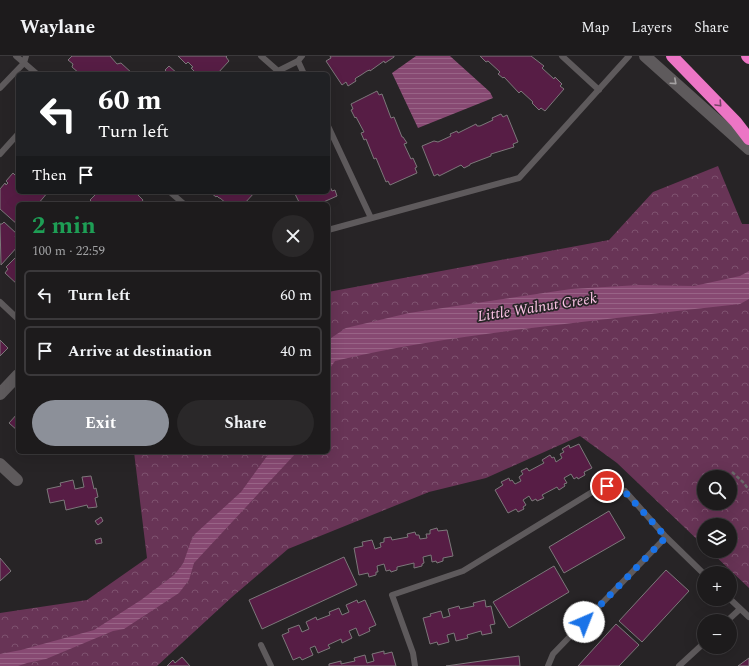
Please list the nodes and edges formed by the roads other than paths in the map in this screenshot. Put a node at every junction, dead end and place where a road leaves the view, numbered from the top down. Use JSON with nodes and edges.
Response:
{"nodes":[{"id":1,"x":16,"y":56,"type":"edge"},
{"id":2,"x":26,"y":56,"type":"edge"},
{"id":3,"x":261,"y":56,"type":"edge"},
{"id":4,"x":562,"y":56,"type":"edge"},
{"id":5,"x":629,"y":56,"type":"edge"},
{"id":6,"x":645,"y":56,"type":"edge"},
{"id":7,"x":672,"y":56,"type":"edge"},
{"id":8,"x":300,"y":59,"type":"edge"},
{"id":9,"x":24,"y":63,"type":"junction"},
{"id":10,"x":35,"y":72,"type":"edge"},
{"id":11,"x":275,"y":72,"type":"edge"},
{"id":12,"x":278,"y":72,"type":"edge"},
{"id":13,"x":303,"y":72,"type":"edge"},
{"id":14,"x":0,"y":88,"type":"edge"},
{"id":15,"x":599,"y":90,"type":"junction"},
{"id":16,"x":330,"y":130,"type":"edge"},
{"id":17,"x":16,"y":136,"type":"edge"},
{"id":18,"x":749,"y":139,"type":"edge"},
{"id":19,"x":749,"y":149,"type":"edge"},
{"id":20,"x":0,"y":154,"type":"edge"},
{"id":21,"x":172,"y":194,"type":"edge"},
{"id":22,"x":182,"y":202,"type":"edge"},
{"id":23,"x":371,"y":218,"type":"junction"},
{"id":24,"x":330,"y":229,"type":"edge"},
{"id":25,"x":0,"y":302,"type":"edge"},
{"id":26,"x":16,"y":317,"type":"edge"},
{"id":27,"x":16,"y":377,"type":"edge"},
{"id":28,"x":0,"y":394,"type":"edge"},
{"id":29,"x":0,"y":464,"type":"edge"},
{"id":30,"x":17,"y":480,"type":"dead end"},
{"id":31,"x":666,"y":537,"type":"junction"},
{"id":32,"x":697,"y":567,"type":"edge"},
{"id":33,"x":737,"y":606,"type":"edge"},
{"id":34,"x":740,"y":609,"type":"junction"},
{"id":35,"x":735,"y":614,"type":"edge"},
{"id":36,"x":749,"y":617,"type":"edge"},
{"id":37,"x":261,"y":645,"type":"dead end"},
{"id":38,"x":697,"y":649,"type":"edge"},
{"id":39,"x":271,"y":666,"type":"edge"},
{"id":40,"x":415,"y":666,"type":"edge"},
{"id":41,"x":548,"y":666,"type":"edge"},
{"id":42,"x":679,"y":666,"type":"edge"}],
"edges":[{"from":1,"to":9,"type":"lane"},
{"from":2,"to":9,"type":"lane"},
{"from":3,"to":11,"type":"lane"},
{"from":4,"to":15,"type":"lane"},
{"from":5,"to":15,"type":"lane"},
{"from":6,"to":19,"type":"main road","one_way":true},
{"from":7,"to":18,"type":"highway","one_way":true},
{"from":8,"to":12,"type":"lane"},
{"from":8,"to":13,"type":"lane"},
{"from":9,"to":10,"type":"lane"},
{"from":9,"to":14,"type":"lane"},
{"from":15,"to":23,"type":"lane"},
{"from":16,"to":23,"type":"lane"},
{"from":17,"to":20,"type":"lane"},
{"from":21,"to":22,"type":"lane"},
{"from":23,"to":24,"type":"lane"},
{"from":25,"to":26,"type":"lane"},
{"from":27,"to":28,"type":"main road"},
{"from":29,"to":30,"type":"main road"},
{"from":31,"to":32,"type":"lane"},
{"from":31,"to":40,"type":"lane"},
{"from":31,"to":41,"type":"lane"},
{"from":33,"to":34,"type":"lane"},
{"from":34,"to":35,"type":"lane"},
{"from":34,"to":36,"type":"lane"},
{"from":37,"to":39,"type":"lane"},
{"from":38,"to":42,"type":"lane"}]}
